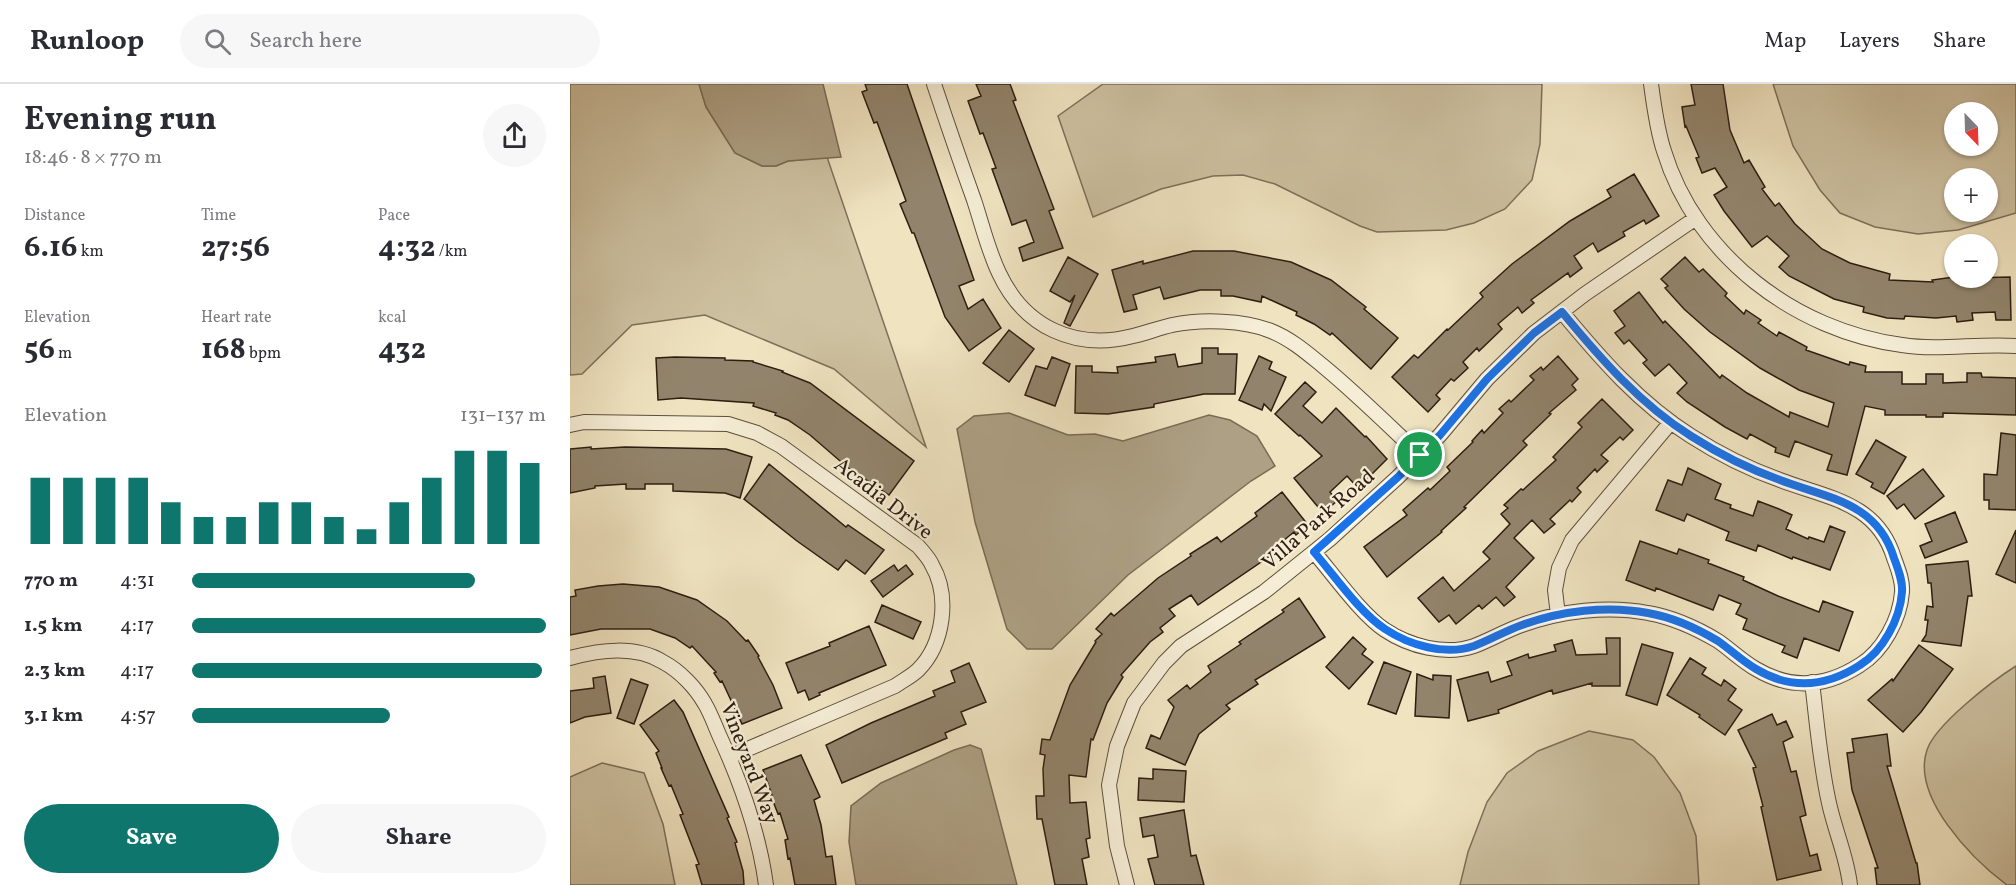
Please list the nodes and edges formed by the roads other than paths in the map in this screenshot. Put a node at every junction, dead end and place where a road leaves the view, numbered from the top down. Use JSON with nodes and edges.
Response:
{"nodes":[{"id":1,"x":934,"y":84,"type":"edge"},
{"id":2,"x":1650,"y":84,"type":"edge"},
{"id":3,"x":1696,"y":218,"type":"junction"},
{"id":4,"x":1562,"y":312,"type":"junction"},
{"id":5,"x":2016,"y":346,"type":"edge"},
{"id":6,"x":1671,"y":422,"type":"junction"},
{"id":7,"x":570,"y":424,"type":"edge"},
{"id":8,"x":1420,"y":455,"type":"junction"},
{"id":9,"x":1314,"y":552,"type":"junction"},
{"id":10,"x":1558,"y":615,"type":"junction"},
{"id":11,"x":570,"y":658,"type":"edge"},
{"id":12,"x":1812,"y":682,"type":"junction"},
{"id":13,"x":729,"y":757,"type":"junction"},
{"id":14,"x":766,"y":885,"type":"edge"},
{"id":15,"x":1127,"y":885,"type":"edge"},
{"id":16,"x":1850,"y":885,"type":"edge"}],
"edges":[{"from":1,"to":8,"type":"street"},
{"from":2,"to":3,"type":"street"},
{"from":3,"to":4,"type":"street","name":"Villa Park Road"},
{"from":3,"to":5,"type":"street"},
{"from":4,"to":6,"type":"street"},
{"from":4,"to":8,"type":"street","name":"Villa Park Road"},
{"from":6,"to":10,"type":"street"},
{"from":6,"to":12,"type":"street"},
{"from":7,"to":13,"type":"street","name":"Acadia Drive"},
{"from":8,"to":9,"type":"street","name":"Villa Park Road"},
{"from":9,"to":10,"type":"street"},
{"from":9,"to":15,"type":"street","name":"Villa Park Road"},
{"from":10,"to":12,"type":"street"},
{"from":11,"to":13,"type":"street","name":"Vineyard Way"},
{"from":12,"to":16,"type":"street"},
{"from":13,"to":14,"type":"street","name":"Vineyard Way"}]}
